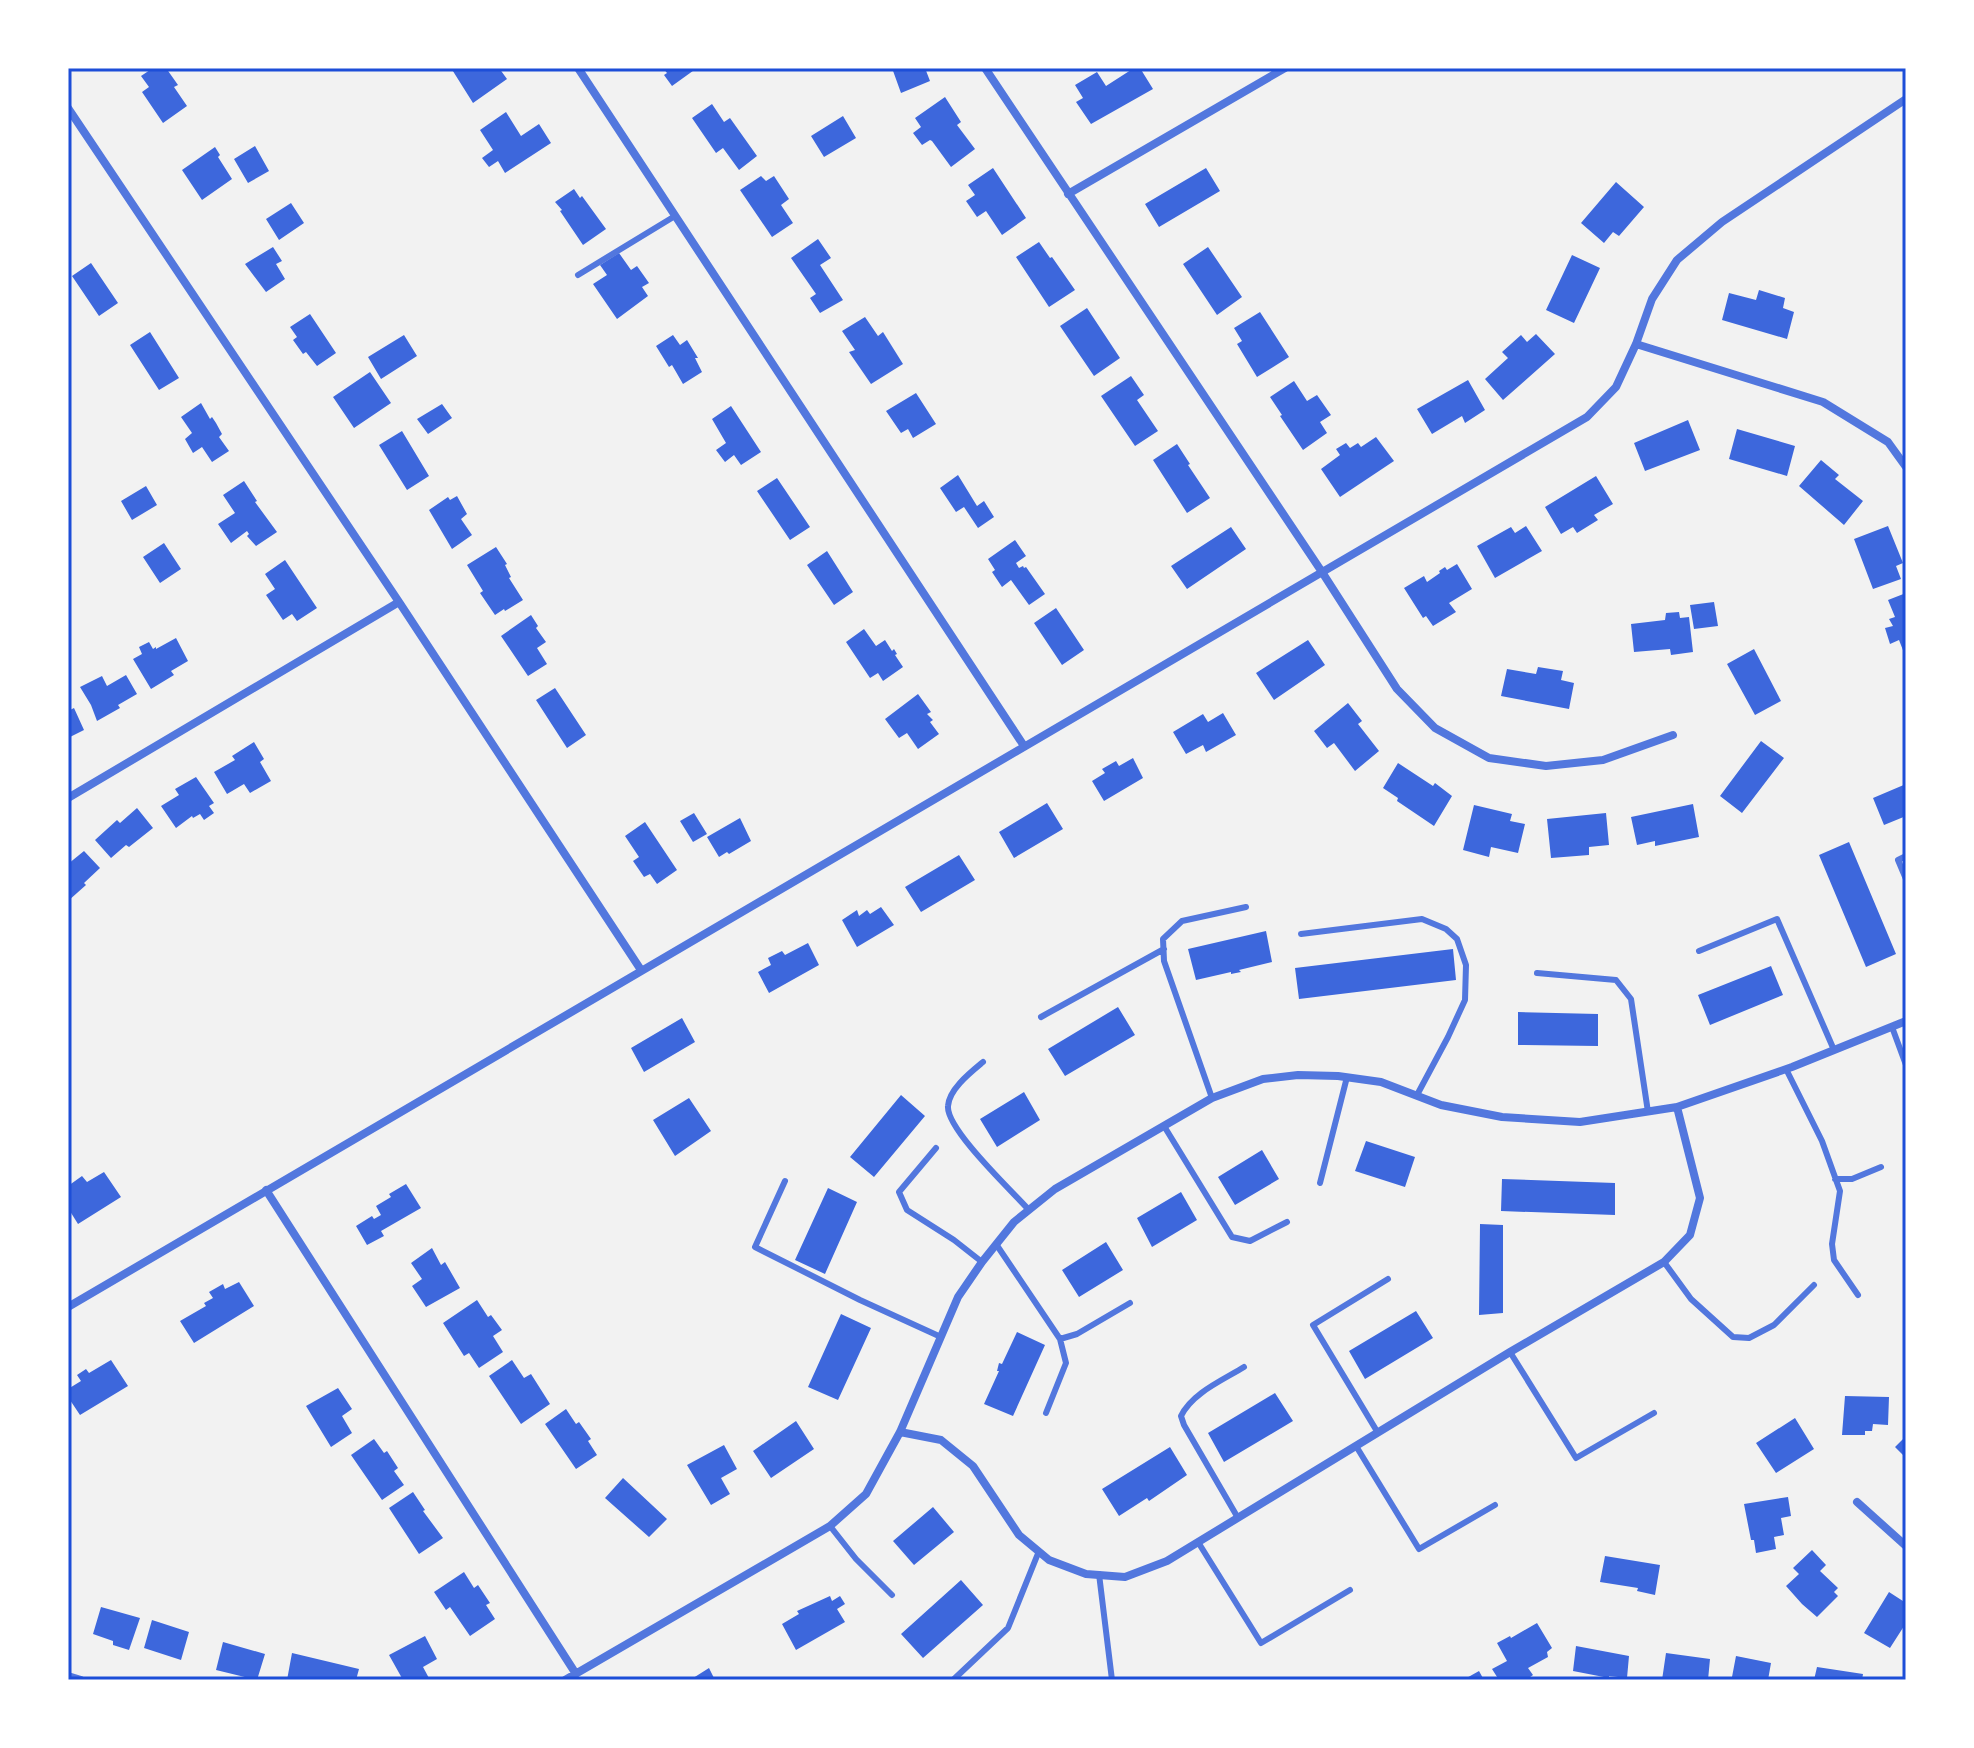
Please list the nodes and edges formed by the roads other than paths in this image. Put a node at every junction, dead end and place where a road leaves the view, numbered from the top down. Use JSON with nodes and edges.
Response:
{"nodes":[{"id":1,"x":578,"y":68,"type":"edge"},
{"id":2,"x":985,"y":68,"type":"edge"},
{"id":3,"x":1285,"y":68,"type":"edge"},
{"id":4,"x":1906,"y":99,"type":"edge"},
{"id":5,"x":68,"y":108,"type":"edge"},
{"id":6,"x":1068,"y":194,"type":"junction"},
{"id":7,"x":675,"y":216,"type":"junction"},
{"id":8,"x":578,"y":275,"type":"dead end"},
{"id":9,"x":1636,"y":344,"type":"junction"},
{"id":10,"x":1906,"y":467,"type":"edge"},
{"id":11,"x":1322,"y":572,"type":"junction"},
{"id":12,"x":399,"y":602,"type":"junction"},
{"id":13,"x":1673,"y":735,"type":"dead end"},
{"id":14,"x":1024,"y":746,"type":"junction"},
{"id":15,"x":68,"y":798,"type":"edge"},
{"id":16,"x":1906,"y":856,"type":"edge"},
{"id":17,"x":1906,"y":879,"type":"edge"},
{"id":18,"x":1246,"y":907,"type":"dead end"},
{"id":19,"x":1301,"y":934,"type":"dead end"},
{"id":20,"x":1164,"y":949,"type":"junction"},
{"id":21,"x":1699,"y":951,"type":"dead end"},
{"id":22,"x":641,"y":970,"type":"junction"},
{"id":23,"x":1537,"y":973,"type":"dead end"},
{"id":24,"x":1041,"y":1017,"type":"dead end"},
{"id":25,"x":1906,"y":1021,"type":"edge"},
{"id":26,"x":1892,"y":1027,"type":"junction"},
{"id":27,"x":1834,"y":1050,"type":"junction"},
{"id":28,"x":983,"y":1062,"type":"dead end"},
{"id":29,"x":1906,"y":1065,"type":"edge"},
{"id":30,"x":1786,"y":1069,"type":"junction"},
{"id":31,"x":1347,"y":1077,"type":"junction"},
{"id":32,"x":1417,"y":1095,"type":"junction"},
{"id":33,"x":1212,"y":1098,"type":"junction"},
{"id":34,"x":1677,"y":1107,"type":"junction"},
{"id":35,"x":1648,"y":1112,"type":"junction"},
{"id":36,"x":1164,"y":1126,"type":"junction"},
{"id":37,"x":936,"y":1148,"type":"dead end"},
{"id":38,"x":1881,"y":1167,"type":"dead end"},
{"id":39,"x":1835,"y":1179,"type":"junction"},
{"id":40,"x":785,"y":1181,"type":"dead end"},
{"id":41,"x":1320,"y":1183,"type":"dead end"},
{"id":42,"x":266,"y":1190,"type":"junction"},
{"id":43,"x":1029,"y":1210,"type":"junction"},
{"id":44,"x":1287,"y":1222,"type":"dead end"},
{"id":45,"x":996,"y":1244,"type":"junction"},
{"id":46,"x":982,"y":1262,"type":"junction"},
{"id":47,"x":1664,"y":1262,"type":"junction"},
{"id":48,"x":1388,"y":1279,"type":"dead end"},
{"id":49,"x":1814,"y":1285,"type":"dead end"},
{"id":50,"x":1858,"y":1295,"type":"dead end"},
{"id":51,"x":1130,"y":1303,"type":"dead end"},
{"id":52,"x":68,"y":1307,"type":"edge"},
{"id":53,"x":941,"y":1337,"type":"junction"},
{"id":54,"x":1060,"y":1339,"type":"junction"},
{"id":55,"x":1510,"y":1352,"type":"junction"},
{"id":56,"x":1244,"y":1367,"type":"dead end"},
{"id":57,"x":1046,"y":1413,"type":"dead end"},
{"id":58,"x":1654,"y":1413,"type":"dead end"},
{"id":59,"x":900,"y":1432,"type":"junction"},
{"id":60,"x":1378,"y":1433,"type":"junction"},
{"id":61,"x":1356,"y":1446,"type":"junction"},
{"id":62,"x":1857,"y":1502,"type":"dead end"},
{"id":63,"x":1495,"y":1505,"type":"dead end"},
{"id":64,"x":1238,"y":1518,"type":"junction"},
{"id":65,"x":830,"y":1526,"type":"junction"},
{"id":66,"x":1198,"y":1542,"type":"junction"},
{"id":67,"x":1906,"y":1546,"type":"edge"},
{"id":68,"x":1039,"y":1551,"type":"junction"},
{"id":69,"x":1099,"y":1574,"type":"junction"},
{"id":70,"x":1350,"y":1590,"type":"dead end"},
{"id":71,"x":892,"y":1595,"type":"dead end"},
{"id":72,"x":576,"y":1674,"type":"junction"},
{"id":73,"x":68,"y":1676,"type":"edge"},
{"id":74,"x":81,"y":1680,"type":"edge"},
{"id":75,"x":565,"y":1680,"type":"edge"},
{"id":76,"x":953,"y":1680,"type":"edge"},
{"id":77,"x":1112,"y":1680,"type":"edge"}],
"edges":[{"from":1,"to":7,"type":"street"},
{"from":2,"to":6,"type":"street"},
{"from":3,"to":6,"type":"street"},
{"from":4,"to":9,"type":"street"},
{"from":5,"to":12,"type":"street"},
{"from":6,"to":11,"type":"street"},
{"from":7,"to":8,"type":"lane"},
{"from":7,"to":14,"type":"street"},
{"from":9,"to":10,"type":"street"},
{"from":9,"to":11,"type":"street"},
{"from":11,"to":13,"type":"street"},
{"from":11,"to":14,"type":"street"},
{"from":12,"to":15,"type":"street"},
{"from":12,"to":22,"type":"street"},
{"from":14,"to":22,"type":"street"},
{"from":16,"to":17,"type":"lane"},
{"from":18,"to":20,"type":"lane"},
{"from":19,"to":32,"type":"lane"},
{"from":20,"to":24,"type":"lane"},
{"from":20,"to":33,"type":"lane"},
{"from":21,"to":27,"type":"lane"},
{"from":22,"to":42,"type":"street"},
{"from":23,"to":35,"type":"lane"},
{"from":25,"to":26,"type":"street"},
{"from":26,"to":27,"type":"street"},
{"from":26,"to":29,"type":"lane"},
{"from":27,"to":30,"type":"street"},
{"from":28,"to":43,"type":"lane"},
{"from":30,"to":34,"type":"street"},
{"from":30,"to":39,"type":"lane"},
{"from":31,"to":32,"type":"street"},
{"from":31,"to":33,"type":"street"},
{"from":31,"to":41,"type":"lane"},
{"from":32,"to":35,"type":"street"},
{"from":33,"to":36,"type":"street"},
{"from":34,"to":35,"type":"street"},
{"from":34,"to":47,"type":"street"},
{"from":36,"to":43,"type":"street"},
{"from":36,"to":44,"type":"lane"},
{"from":37,"to":46,"type":"lane"},
{"from":38,"to":39,"type":"lane"},
{"from":39,"to":50,"type":"lane"},
{"from":40,"to":53,"type":"lane"},
{"from":42,"to":52,"type":"street"},
{"from":42,"to":72,"type":"street"},
{"from":43,"to":45,"type":"street"},
{"from":45,"to":46,"type":"street"},
{"from":45,"to":54,"type":"lane"},
{"from":46,"to":53,"type":"street"},
{"from":47,"to":49,"type":"lane"},
{"from":47,"to":55,"type":"street"},
{"from":48,"to":60,"type":"lane"},
{"from":51,"to":54,"type":"lane"},
{"from":53,"to":59,"type":"street"},
{"from":54,"to":57,"type":"lane"},
{"from":55,"to":58,"type":"lane"},
{"from":55,"to":60,"type":"street"},
{"from":56,"to":64,"type":"lane"},
{"from":59,"to":65,"type":"street"},
{"from":59,"to":68,"type":"street"},
{"from":60,"to":61,"type":"street"},
{"from":61,"to":63,"type":"lane"},
{"from":61,"to":64,"type":"street"},
{"from":62,"to":67,"type":"street"},
{"from":64,"to":66,"type":"street"},
{"from":65,"to":71,"type":"lane"},
{"from":65,"to":72,"type":"street"},
{"from":66,"to":69,"type":"street"},
{"from":66,"to":70,"type":"lane"},
{"from":68,"to":69,"type":"street"},
{"from":68,"to":76,"type":"lane"},
{"from":69,"to":77,"type":"lane"},
{"from":72,"to":75,"type":"street"},
{"from":73,"to":74,"type":"street"}]}
